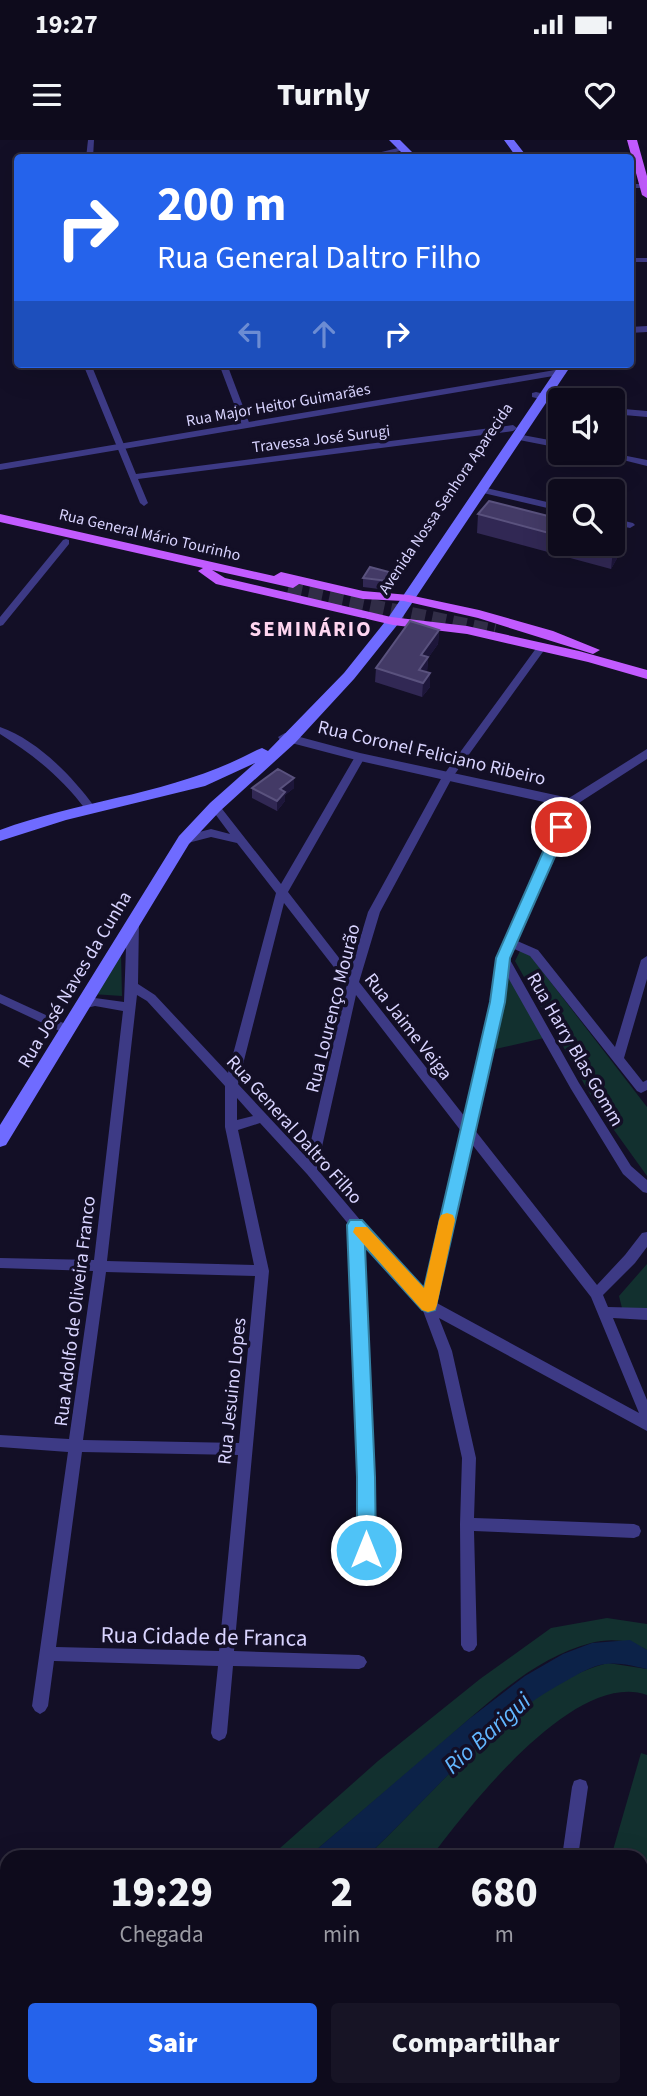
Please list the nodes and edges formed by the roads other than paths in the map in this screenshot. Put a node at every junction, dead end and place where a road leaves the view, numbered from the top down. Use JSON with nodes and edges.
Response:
{"nodes":[{"id":1,"x":394,"y":140,"type":"edge"},
{"id":2,"x":509,"y":140,"type":"edge"},
{"id":3,"x":632,"y":140,"type":"edge"},
{"id":4,"x":402,"y":149,"type":"junction"},
{"id":5,"x":379,"y":154,"type":"edge"},
{"id":6,"x":408,"y":154,"type":"edge"},
{"id":7,"x":520,"y":154,"type":"edge"},
{"id":8,"x":646,"y":189,"type":"edge"},
{"id":9,"x":89,"y":368,"type":"edge"},
{"id":10,"x":225,"y":368,"type":"edge"},
{"id":11,"x":558,"y":368,"type":"edge"},
{"id":12,"x":540,"y":396,"type":"junction"},
{"id":13,"x":548,"y":398,"type":"edge"},
{"id":14,"x":625,"y":412,"type":"edge"},
{"id":15,"x":647,"y":414,"type":"edge"},
{"id":16,"x":246,"y":425,"type":"junction"},
{"id":17,"x":515,"y":433,"type":"junction"},
{"id":18,"x":548,"y":442,"type":"edge"},
{"id":19,"x":121,"y":446,"type":"junction"},
{"id":20,"x":625,"y":458,"type":"edge"},
{"id":21,"x":647,"y":463,"type":"edge"},
{"id":22,"x":0,"y":467,"type":"edge"},
{"id":23,"x":133,"y":477,"type":"junction"},
{"id":24,"x":482,"y":490,"type":"junction"},
{"id":25,"x":144,"y":503,"type":"dead end"},
{"id":26,"x":548,"y":505,"type":"edge"},
{"id":27,"x":0,"y":518,"type":"edge"},
{"id":28,"x":625,"y":524,"type":"edge"},
{"id":29,"x":631,"y":525,"type":"dead end"},
{"id":30,"x":0,"y":527,"type":"edge"},
{"id":31,"x":66,"y":542,"type":"junction"},
{"id":32,"x":207,"y":568,"type":"junction"},
{"id":33,"x":291,"y":586,"type":"tunnel mouth"},
{"id":34,"x":404,"y":599,"type":"junction"},
{"id":35,"x":389,"y":620,"type":"junction"},
{"id":36,"x":0,"y":623,"type":"edge"},
{"id":37,"x":497,"y":627,"type":"tunnel mouth"},
{"id":38,"x":540,"y":649,"type":"junction"},
{"id":39,"x":591,"y":654,"type":"junction"},
{"id":40,"x":647,"y":666,"type":"edge"},
{"id":41,"x":647,"y":676,"type":"edge"},
{"id":42,"x":0,"y":730,"type":"edge"},
{"id":43,"x":287,"y":738,"type":"junction"},
{"id":44,"x":647,"y":753,"type":"edge"},
{"id":45,"x":360,"y":757,"type":"junction"},
{"id":46,"x":447,"y":777,"type":"junction"},
{"id":47,"x":183,"y":790,"type":"junction"},
{"id":48,"x":571,"y":803,"type":"junction"},
{"id":49,"x":215,"y":807,"type":"junction"},
{"id":50,"x":90,"y":808,"type":"junction"},
{"id":51,"x":0,"y":836,"type":"edge"},
{"id":52,"x":184,"y":840,"type":"junction"},
{"id":53,"x":241,"y":840,"type":"junction"},
{"id":54,"x":281,"y":894,"type":"junction"},
{"id":55,"x":133,"y":920,"type":"junction"},
{"id":56,"x":509,"y":942,"type":"junction"},
{"id":57,"x":503,"y":958,"type":"junction"},
{"id":58,"x":647,"y":960,"type":"edge"},
{"id":59,"x":352,"y":985,"type":"junction"},
{"id":60,"x":132,"y":986,"type":"junction"},
{"id":61,"x":0,"y":998,"type":"edge"},
{"id":62,"x":82,"y":1005,"type":"junction"},
{"id":63,"x":128,"y":1007,"type":"junction"},
{"id":64,"x":68,"y":1030,"type":"junction"},
{"id":65,"x":617,"y":1060,"type":"junction"},
{"id":66,"x":644,"y":1086,"type":"edge"},
{"id":67,"x":231,"y":1087,"type":"junction"},
{"id":68,"x":262,"y":1118,"type":"junction"},
{"id":69,"x":231,"y":1127,"type":"junction"},
{"id":70,"x":467,"y":1131,"type":"junction"},
{"id":71,"x":0,"y":1140,"type":"edge"},
{"id":72,"x":311,"y":1170,"type":"junction"},
{"id":73,"x":647,"y":1188,"type":"edge"},
{"id":74,"x":356,"y":1225,"type":"junction"},
{"id":75,"x":647,"y":1237,"type":"edge"},
{"id":76,"x":0,"y":1263,"type":"edge"},
{"id":77,"x":100,"y":1267,"type":"junction"},
{"id":78,"x":262,"y":1271,"type":"junction"},
{"id":79,"x":596,"y":1294,"type":"junction"},
{"id":80,"x":428,"y":1305,"type":"junction"},
{"id":81,"x":603,"y":1312,"type":"junction"},
{"id":82,"x":647,"y":1314,"type":"edge"},
{"id":83,"x":647,"y":1417,"type":"edge"},
{"id":84,"x":647,"y":1425,"type":"edge"},
{"id":85,"x":0,"y":1441,"type":"edge"},
{"id":86,"x":78,"y":1446,"type":"junction"},
{"id":87,"x":244,"y":1449,"type":"junction"},
{"id":88,"x":467,"y":1524,"type":"junction"},
{"id":89,"x":634,"y":1531,"type":"dead end"},
{"id":90,"x":366,"y":1574,"type":"dead end"},
{"id":91,"x":469,"y":1645,"type":"dead end"},
{"id":92,"x":48,"y":1654,"type":"junction"},
{"id":93,"x":225,"y":1661,"type":"junction"},
{"id":94,"x":359,"y":1662,"type":"dead end"},
{"id":95,"x":40,"y":1706,"type":"dead end"},
{"id":96,"x":219,"y":1733,"type":"dead end"},
{"id":97,"x":580,"y":1787,"type":"dead end"},
{"id":98,"x":571,"y":1850,"type":"edge"}],
"edges":[{"from":1,"to":4,"type":"main road"},
{"from":2,"to":7,"type":"main road"},
{"from":3,"to":8,"type":"main road"},
{"from":4,"to":5,"type":"street"},
{"from":4,"to":6,"type":"main road"},
{"from":9,"to":19,"type":"street"},
{"from":10,"to":16,"type":"street"},
{"from":11,"to":12,"type":"main road","name":"Avenida Nossa Senhora Aparecida"},
{"from":11,"to":16,"type":"street","name":"Rua Major Heitor Guimarães"},
{"from":12,"to":13,"type":"street"},
{"from":12,"to":17,"type":"main road","name":"Avenida Nossa Senhora Aparecida"},
{"from":14,"to":15,"type":"street"},
{"from":16,"to":19,"type":"street","name":"Rua Major Heitor Guimarães"},
{"from":17,"to":18,"type":"street"},
{"from":17,"to":23,"type":"street","name":"Travessa José Surugi"},
{"from":17,"to":24,"type":"main road","name":"Avenida Nossa Senhora Aparecida"},
{"from":17,"to":34,"type":"main road","name":"Avenida Nossa Senhora Aparecida"},
{"from":19,"to":22,"type":"street","name":"Rua Major Heitor Guimarães"},
{"from":19,"to":23,"type":"street"},
{"from":20,"to":21,"type":"street"},
{"from":23,"to":25,"type":"street"},
{"from":24,"to":26,"type":"street"},
{"from":24,"to":34,"type":"main road","name":"Avenida Nossa Senhora Aparecida"},
{"from":27,"to":32,"type":"main road","name":"Rua General Mário Tourinho"},
{"from":28,"to":29,"type":"street"},
{"from":30,"to":31,"type":"main road","name":"Rua General Mário Tourinho"},
{"from":31,"to":32,"type":"main road","name":"Rua General Mário Tourinho"},
{"from":31,"to":36,"type":"street"},
{"from":32,"to":33,"type":"main road","name":"Rua General Mário Tourinho"},
{"from":32,"to":34,"type":"main road"},
{"from":32,"to":35,"type":"main road"},
{"from":34,"to":35,"type":"main road","name":"Avenida Nossa Senhora Aparecida"},
{"from":34,"to":39,"type":"main road"},
{"from":35,"to":38,"type":"main road"},
{"from":35,"to":43,"type":"main road","name":"Avenida Nossa Senhora Aparecida"},
{"from":37,"to":39,"type":"main road"},
{"from":38,"to":39,"type":"main road"},
{"from":38,"to":46,"type":"street","name":"Rua Lourenço Mourão"},
{"from":39,"to":40,"type":"main road"},
{"from":39,"to":41,"type":"main road"},
{"from":42,"to":50,"type":"street"},
{"from":43,"to":45,"type":"street","name":"Rua Coronel Feliciano Ribeiro"},
{"from":43,"to":47,"type":"main road","name":"Avenida Nossa Senhora Aparecida"},
{"from":43,"to":49,"type":"main road","name":"Rua José Naves da Cunha"},
{"from":44,"to":48,"type":"street"},
{"from":45,"to":46,"type":"street","name":"Rua Coronel Feliciano Ribeiro"},
{"from":45,"to":54,"type":"street","name":"Rua Jesuino Lopes"},
{"from":46,"to":48,"type":"street","name":"Rua Coronel Feliciano Ribeiro"},
{"from":46,"to":59,"type":"street","name":"Rua Lourenço Mourão"},
{"from":47,"to":49,"type":"main road"},
{"from":47,"to":50,"type":"main road","name":"Avenida Nossa Senhora Aparecida"},
{"from":48,"to":56,"type":"street"},
{"from":49,"to":52,"type":"main road","name":"Rua José Naves da Cunha"},
{"from":49,"to":53,"type":"street","name":"Rua Jaime Veiga"},
{"from":50,"to":51,"type":"main road","name":"Avenida Nossa Senhora Aparecida"},
{"from":52,"to":53,"type":"street"},
{"from":52,"to":55,"type":"main road","name":"Rua José Naves da Cunha"},
{"from":53,"to":54,"type":"street","name":"Rua Jaime Veiga"},
{"from":54,"to":59,"type":"street","name":"Rua Jaime Veiga"},
{"from":54,"to":67,"type":"street","name":"Rua Jesuino Lopes"},
{"from":55,"to":60,"type":"street","name":"Rua Adolfo de Oliveira Franco"},
{"from":55,"to":62,"type":"main road","name":"Rua José Naves da Cunha"},
{"from":56,"to":57,"type":"street"},
{"from":56,"to":65,"type":"street","name":"Rua Harry Blas Gomm"},
{"from":57,"to":70,"type":"street"},
{"from":57,"to":73,"type":"street","name":"Rua Harry Blas Gomm"},
{"from":58,"to":65,"type":"street"},
{"from":59,"to":70,"type":"street","name":"Rua Jaime Veiga"},
{"from":59,"to":72,"type":"street","name":"Rua Lourenço Mourão"},
{"from":60,"to":63,"type":"street","name":"Rua Adolfo de Oliveira Franco"},
{"from":60,"to":67,"type":"street","name":"Rua General Daltro Filho"},
{"from":61,"to":64,"type":"street"},
{"from":62,"to":63,"type":"street"},
{"from":62,"to":64,"type":"main road","name":"Rua José Naves da Cunha"},
{"from":63,"to":77,"type":"street","name":"Rua Adolfo de Oliveira Franco"},
{"from":64,"to":71,"type":"main road","name":"Rua José Naves da Cunha"},
{"from":65,"to":66,"type":"street","name":"Rua Harry Blas Gomm"},
{"from":67,"to":68,"type":"street","name":"Rua General Daltro Filho"},
{"from":67,"to":69,"type":"street","name":"Rua Jesuino Lopes"},
{"from":68,"to":69,"type":"street"},
{"from":68,"to":72,"type":"street","name":"Rua General Daltro Filho"},
{"from":69,"to":78,"type":"street","name":"Rua Jesuino Lopes"},
{"from":70,"to":79,"type":"street","name":"Rua Jaime Veiga"},
{"from":70,"to":80,"type":"street"},
{"from":72,"to":74,"type":"street","name":"Rua General Daltro Filho"},
{"from":74,"to":80,"type":"street","name":"Rua General Daltro Filho"},
{"from":74,"to":90,"type":"street"},
{"from":75,"to":79,"type":"street"},
{"from":76,"to":77,"type":"street"},
{"from":77,"to":78,"type":"street"},
{"from":77,"to":86,"type":"street","name":"Rua Adolfo de Oliveira Franco"},
{"from":78,"to":87,"type":"street","name":"Rua Jesuino Lopes"},
{"from":79,"to":81,"type":"street","name":"Rua Jaime Veiga"},
{"from":80,"to":84,"type":"street","name":"Rua General Daltro Filho"},
{"from":80,"to":88,"type":"street"},
{"from":81,"to":82,"type":"street"},
{"from":81,"to":83,"type":"street","name":"Rua Jaime Veiga"},
{"from":85,"to":86,"type":"street"},
{"from":86,"to":87,"type":"street"},
{"from":86,"to":92,"type":"street","name":"Rua Adolfo de Oliveira Franco"},
{"from":87,"to":93,"type":"street","name":"Rua Jesuino Lopes"},
{"from":88,"to":89,"type":"street"},
{"from":88,"to":91,"type":"street"},
{"from":92,"to":93,"type":"street","name":"Rua Cidade de Franca"},
{"from":92,"to":95,"type":"street","name":"Rua Adolfo de Oliveira Franco"},
{"from":93,"to":94,"type":"street","name":"Rua Cidade de Franca"},
{"from":93,"to":96,"type":"street","name":"Rua Jesuino Lopes"},
{"from":97,"to":98,"type":"street"}]}
